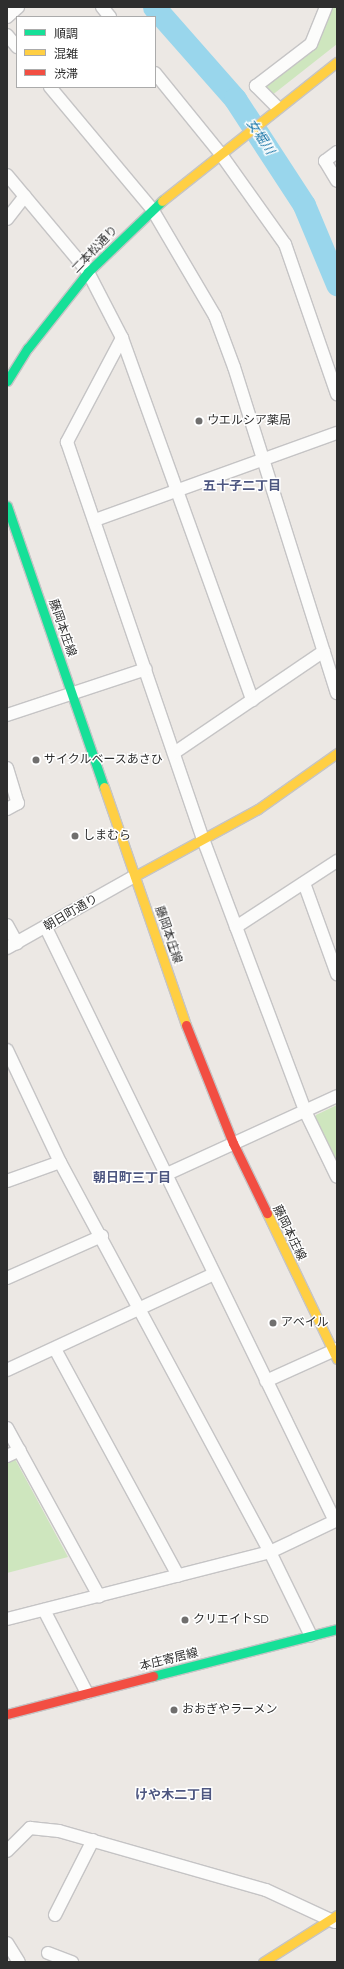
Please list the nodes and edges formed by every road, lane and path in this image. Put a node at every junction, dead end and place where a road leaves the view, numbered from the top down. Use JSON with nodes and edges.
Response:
{"nodes":[{"id":1,"x":18,"y":7,"type":"edge"},
{"id":2,"x":102,"y":7,"type":"edge"},
{"id":3,"x":326,"y":7,"type":"edge"},
{"id":4,"x":109,"y":16,"type":"edge"},
{"id":5,"x":7,"y":17,"type":"edge"},
{"id":6,"x":7,"y":35,"type":"edge"},
{"id":7,"x":16,"y":46,"type":"edge"},
{"id":8,"x":337,"y":62,"type":"edge"},
{"id":9,"x":156,"y":74,"type":"edge"},
{"id":10,"x":51,"y":88,"type":"edge"},
{"id":11,"x":275,"y":109,"type":"junction"},
{"id":12,"x":337,"y":152,"type":"edge"},
{"id":13,"x":220,"y":153,"type":"junction"},
{"id":14,"x":7,"y":175,"type":"edge"},
{"id":15,"x":337,"y":181,"type":"edge"},
{"id":16,"x":25,"y":196,"type":"junction"},
{"id":17,"x":152,"y":209,"type":"junction"},
{"id":18,"x":7,"y":219,"type":"edge"},
{"id":19,"x":88,"y":272,"type":"junction"},
{"id":20,"x":122,"y":338,"type":"junction"},
{"id":21,"x":7,"y":381,"type":"edge"},
{"id":22,"x":337,"y":394,"type":"edge"},
{"id":23,"x":337,"y":433,"type":"edge"},
{"id":24,"x":264,"y":460,"type":"junction"},
{"id":25,"x":176,"y":491,"type":"junction"},
{"id":26,"x":7,"y":506,"type":"edge"},
{"id":27,"x":95,"y":520,"type":"junction"},
{"id":28,"x":324,"y":651,"type":"junction"},
{"id":29,"x":146,"y":669,"type":"junction"},
{"id":30,"x":71,"y":691,"type":"junction"},
{"id":31,"x":337,"y":693,"type":"edge"},
{"id":32,"x":252,"y":700,"type":"junction"},
{"id":33,"x":7,"y":714,"type":"edge"},
{"id":34,"x":174,"y":753,"type":"junction"},
{"id":35,"x":337,"y":753,"type":"edge"},
{"id":36,"x":7,"y":768,"type":"edge"},
{"id":37,"x":7,"y":809,"type":"edge"},
{"id":38,"x":203,"y":839,"type":"junction"},
{"id":39,"x":337,"y":861,"type":"edge"},
{"id":40,"x":135,"y":876,"type":"junction"},
{"id":41,"x":304,"y":883,"type":"junction"},
{"id":42,"x":7,"y":925,"type":"edge"},
{"id":43,"x":236,"y":927,"type":"junction"},
{"id":44,"x":46,"y":928,"type":"junction"},
{"id":45,"x":12,"y":945,"type":"edge"},
{"id":46,"x":336,"y":969,"type":"edge"},
{"id":47,"x":7,"y":1050,"type":"edge"},
{"id":48,"x":337,"y":1096,"type":"edge"},
{"id":49,"x":305,"y":1111,"type":"junction"},
{"id":50,"x":233,"y":1142,"type":"junction"},
{"id":51,"x":60,"y":1162,"type":"junction"},
{"id":52,"x":167,"y":1174,"type":"junction"},
{"id":53,"x":337,"y":1177,"type":"edge"},
{"id":54,"x":7,"y":1181,"type":"edge"},
{"id":55,"x":102,"y":1236,"type":"junction"},
{"id":56,"x":214,"y":1274,"type":"junction"},
{"id":57,"x":7,"y":1278,"type":"edge"},
{"id":58,"x":141,"y":1310,"type":"junction"},
{"id":59,"x":55,"y":1349,"type":"junction"},
{"id":60,"x":335,"y":1353,"type":"edge"},
{"id":61,"x":7,"y":1370,"type":"edge"},
{"id":62,"x":266,"y":1381,"type":"junction"},
{"id":63,"x":7,"y":1428,"type":"edge"},
{"id":64,"x":20,"y":1450,"type":"junction"},
{"id":65,"x":7,"y":1456,"type":"edge"},
{"id":66,"x":270,"y":1552,"type":"junction"},
{"id":67,"x":178,"y":1576,"type":"junction"},
{"id":68,"x":99,"y":1596,"type":"junction"},
{"id":69,"x":44,"y":1610,"type":"junction"},
{"id":70,"x":7,"y":1620,"type":"edge"},
{"id":71,"x":337,"y":1629,"type":"edge"},
{"id":72,"x":311,"y":1636,"type":"junction"},
{"id":73,"x":87,"y":1693,"type":"junction"},
{"id":74,"x":7,"y":1714,"type":"edge"},
{"id":75,"x":93,"y":1840,"type":"junction"},
{"id":76,"x":7,"y":1851,"type":"edge"},
{"id":77,"x":55,"y":1915,"type":"dead end"},
{"id":78,"x":335,"y":1919,"type":"edge"},
{"id":79,"x":7,"y":1943,"type":"edge"},
{"id":80,"x":48,"y":1953,"type":"dead end"},
{"id":81,"x":19,"y":1962,"type":"edge"},
{"id":82,"x":72,"y":1962,"type":"edge"},
{"id":83,"x":263,"y":1962,"type":"edge"}],
"edges":[{"from":1,"to":5,"type":"street"},
{"from":2,"to":4,"type":"street"},
{"from":3,"to":11,"type":"street"},
{"from":6,"to":7,"type":"street"},
{"from":8,"to":11,"type":"main road","name":"二本松通り"},
{"from":9,"to":13,"type":"street"},
{"from":10,"to":17,"type":"street"},
{"from":11,"to":13,"type":"main road","name":"二本松通り"},
{"from":12,"to":15,"type":"street"},
{"from":13,"to":17,"type":"main road","name":"二本松通り"},
{"from":13,"to":22,"type":"street"},
{"from":14,"to":16,"type":"street"},
{"from":16,"to":18,"type":"street"},
{"from":16,"to":19,"type":"street"},
{"from":17,"to":19,"type":"main road","name":"二本松通り"},
{"from":17,"to":24,"type":"street"},
{"from":19,"to":20,"type":"street"},
{"from":19,"to":21,"type":"main road","name":"二本松通り"},
{"from":20,"to":25,"type":"street"},
{"from":20,"to":27,"type":"street"},
{"from":23,"to":24,"type":"street"},
{"from":24,"to":25,"type":"street"},
{"from":24,"to":28,"type":"street"},
{"from":25,"to":27,"type":"street"},
{"from":25,"to":32,"type":"street"},
{"from":26,"to":30,"type":"main road","name":"藤岡本庄線"},
{"from":27,"to":29,"type":"street"},
{"from":28,"to":31,"type":"street"},
{"from":28,"to":32,"type":"street"},
{"from":29,"to":30,"type":"street"},
{"from":29,"to":34,"type":"street"},
{"from":30,"to":33,"type":"street"},
{"from":30,"to":40,"type":"main road","name":"藤岡本庄線"},
{"from":32,"to":34,"type":"street"},
{"from":34,"to":38,"type":"street"},
{"from":35,"to":38,"type":"main road"},
{"from":36,"to":37,"type":"street"},
{"from":38,"to":40,"type":"main road"},
{"from":38,"to":43,"type":"street"},
{"from":39,"to":41,"type":"street"},
{"from":40,"to":44,"type":"street","name":"朝日町通り"},
{"from":40,"to":50,"type":"main road","name":"藤岡本庄線"},
{"from":41,"to":43,"type":"street"},
{"from":41,"to":46,"type":"street"},
{"from":42,"to":45,"type":"street"},
{"from":43,"to":49,"type":"street"},
{"from":44,"to":45,"type":"street","name":"朝日町通り"},
{"from":44,"to":52,"type":"street"},
{"from":47,"to":51,"type":"street"},
{"from":48,"to":49,"type":"street"},
{"from":49,"to":50,"type":"street"},
{"from":49,"to":53,"type":"street"},
{"from":50,"to":52,"type":"street"},
{"from":50,"to":60,"type":"main road","name":"藤岡本庄線"},
{"from":51,"to":54,"type":"street"},
{"from":51,"to":55,"type":"street"},
{"from":52,"to":56,"type":"street"},
{"from":55,"to":57,"type":"street"},
{"from":55,"to":58,"type":"street"},
{"from":56,"to":58,"type":"street"},
{"from":56,"to":62,"type":"street"},
{"from":58,"to":59,"type":"street"},
{"from":58,"to":66,"type":"street"},
{"from":59,"to":61,"type":"street"},
{"from":59,"to":67,"type":"street"},
{"from":60,"to":62,"type":"street"},
{"from":62,"to":66,"type":"street"},
{"from":63,"to":64,"type":"street"},
{"from":64,"to":65,"type":"street"},
{"from":64,"to":68,"type":"street"},
{"from":66,"to":67,"type":"street"},
{"from":66,"to":72,"type":"street"},
{"from":67,"to":68,"type":"street"},
{"from":68,"to":69,"type":"street"},
{"from":69,"to":70,"type":"street"},
{"from":69,"to":73,"type":"street"},
{"from":71,"to":72,"type":"main road","name":"本庄寄居線"},
{"from":72,"to":73,"type":"main road","name":"本庄寄居線"},
{"from":73,"to":74,"type":"main road","name":"本庄寄居線"},
{"from":75,"to":76,"type":"street"},
{"from":75,"to":77,"type":"street"},
{"from":75,"to":78,"type":"street"},
{"from":78,"to":83,"type":"main road"},
{"from":79,"to":81,"type":"street"},
{"from":80,"to":82,"type":"street"}]}
